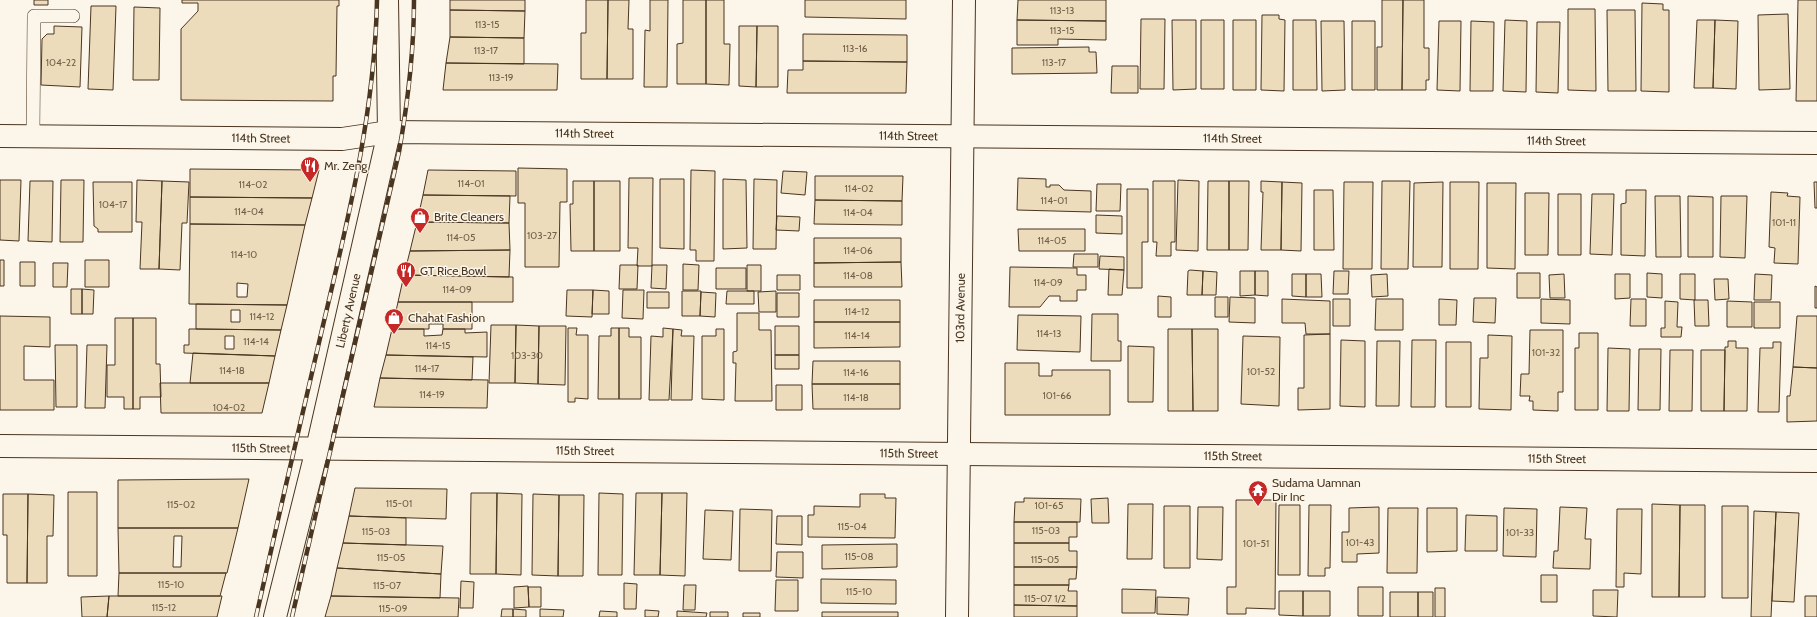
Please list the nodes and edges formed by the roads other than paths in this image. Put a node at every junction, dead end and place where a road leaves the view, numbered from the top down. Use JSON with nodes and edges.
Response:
{"nodes":[{"id":1,"x":387,"y":0,"type":"edge"},
{"id":2,"x":964,"y":0,"type":"edge"},
{"id":3,"x":74,"y":16,"type":"dead end"},
{"id":4,"x":389,"y":132,"type":"junction"},
{"id":5,"x":0,"y":136,"type":"edge"},
{"id":6,"x":33,"y":136,"type":"junction"},
{"id":7,"x":962,"y":136,"type":"junction"},
{"id":8,"x":1817,"y":143,"type":"edge"},
{"id":9,"x":0,"y":446,"type":"edge"},
{"id":10,"x":317,"y":449,"type":"junction"},
{"id":11,"x":958,"y":454,"type":"junction"},
{"id":12,"x":1817,"y":461,"type":"edge"},
{"id":13,"x":275,"y":617,"type":"edge"},
{"id":14,"x":957,"y":617,"type":"edge"}],
"edges":[{"from":1,"to":4,"type":"street","name":"Liberty Avenue"},
{"from":2,"to":7,"type":"street","name":"103rd Avenue"},
{"from":3,"to":6,"type":"lane"},
{"from":4,"to":6,"type":"street","name":"114th Street"},
{"from":4,"to":7,"type":"street","name":"114th Street"},
{"from":4,"to":10,"type":"street","name":"Liberty Avenue"},
{"from":5,"to":6,"type":"street","name":"114th Street"},
{"from":7,"to":8,"type":"street","name":"114th Street"},
{"from":7,"to":11,"type":"street","name":"103rd Avenue"},
{"from":9,"to":10,"type":"street","name":"115th Street"},
{"from":10,"to":11,"type":"street","name":"115th Street"},
{"from":10,"to":13,"type":"street","name":"Liberty Avenue"},
{"from":11,"to":12,"type":"street","name":"115th Street"},
{"from":11,"to":14,"type":"street","name":"103rd Avenue"}]}
